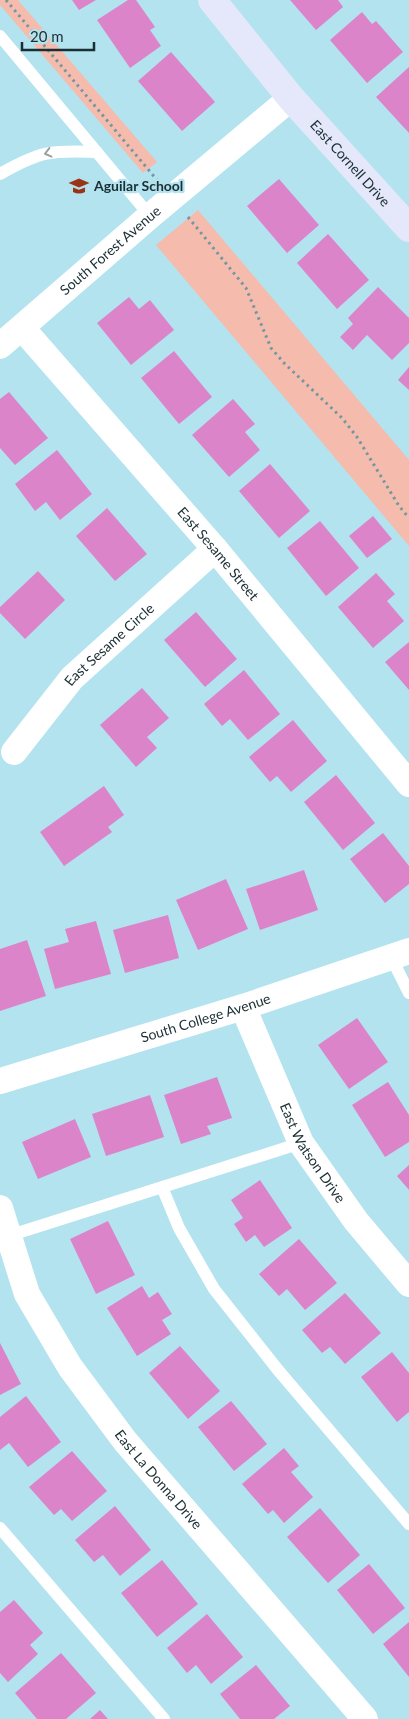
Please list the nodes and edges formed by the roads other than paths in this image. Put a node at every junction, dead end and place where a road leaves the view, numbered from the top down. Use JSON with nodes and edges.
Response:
{"nodes":[{"id":1,"x":212,"y":0,"type":"edge"},
{"id":2,"x":0,"y":36,"type":"edge"},
{"id":3,"x":291,"y":98,"type":"junction"},
{"id":4,"x":97,"y":152,"type":"junction"},
{"id":5,"x":0,"y":174,"type":"edge"},
{"id":6,"x":150,"y":216,"type":"junction"},
{"id":7,"x":409,"y":228,"type":"edge"},
{"id":8,"x":22,"y":328,"type":"junction"},
{"id":9,"x":0,"y":346,"type":"edge"},
{"id":10,"x":215,"y":549,"type":"junction"},
{"id":11,"x":14,"y":752,"type":"dead end"},
{"id":12,"x":409,"y":784,"type":"edge"},
{"id":13,"x":400,"y":954,"type":"edge"},
{"id":14,"x":409,"y":993,"type":"edge"},
{"id":15,"x":243,"y":1007,"type":"junction"},
{"id":16,"x":0,"y":1081,"type":"edge"},
{"id":17,"x":301,"y":1143,"type":"junction"},
{"id":18,"x":162,"y":1187,"type":"junction"},
{"id":19,"x":0,"y":1208,"type":"edge"},
{"id":20,"x":4,"y":1237,"type":"edge"},
{"id":21,"x":409,"y":1284,"type":"edge"},
{"id":22,"x":409,"y":1524,"type":"edge"},
{"id":23,"x":0,"y":1528,"type":"edge"},
{"id":24,"x":164,"y":1719,"type":"edge"},
{"id":25,"x":365,"y":1719,"type":"edge"}],
"edges":[{"from":1,"to":3,"type":"street","name":"East Cornell Drive"},
{"from":2,"to":4,"type":"lane"},
{"from":3,"to":6,"type":"street","name":"South Forest Avenue"},
{"from":3,"to":7,"type":"street","name":"East Cornell Drive"},
{"from":4,"to":5,"type":"lane","one_way":true},
{"from":4,"to":6,"type":"lane"},
{"from":6,"to":8,"type":"street","name":"South Forest Avenue"},
{"from":8,"to":9,"type":"street","name":"South Forest Avenue"},
{"from":8,"to":10,"type":"street","name":"East Sesame Street"},
{"from":10,"to":11,"type":"street","name":"East Sesame Circle"},
{"from":10,"to":12,"type":"street","name":"East Sesame Street"},
{"from":13,"to":14,"type":"lane"},
{"from":13,"to":15,"type":"street","name":"South College Avenue"},
{"from":15,"to":16,"type":"street","name":"South College Avenue"},
{"from":15,"to":17,"type":"street","name":"East Watson Drive"},
{"from":17,"to":18,"type":"lane"},
{"from":17,"to":21,"type":"street","name":"East Watson Drive"},
{"from":18,"to":20,"type":"lane"},
{"from":18,"to":22,"type":"lane"},
{"from":19,"to":20,"type":"street","name":"East La Donna Drive"},
{"from":20,"to":25,"type":"street","name":"East La Donna Drive"},
{"from":23,"to":24,"type":"lane"}]}
